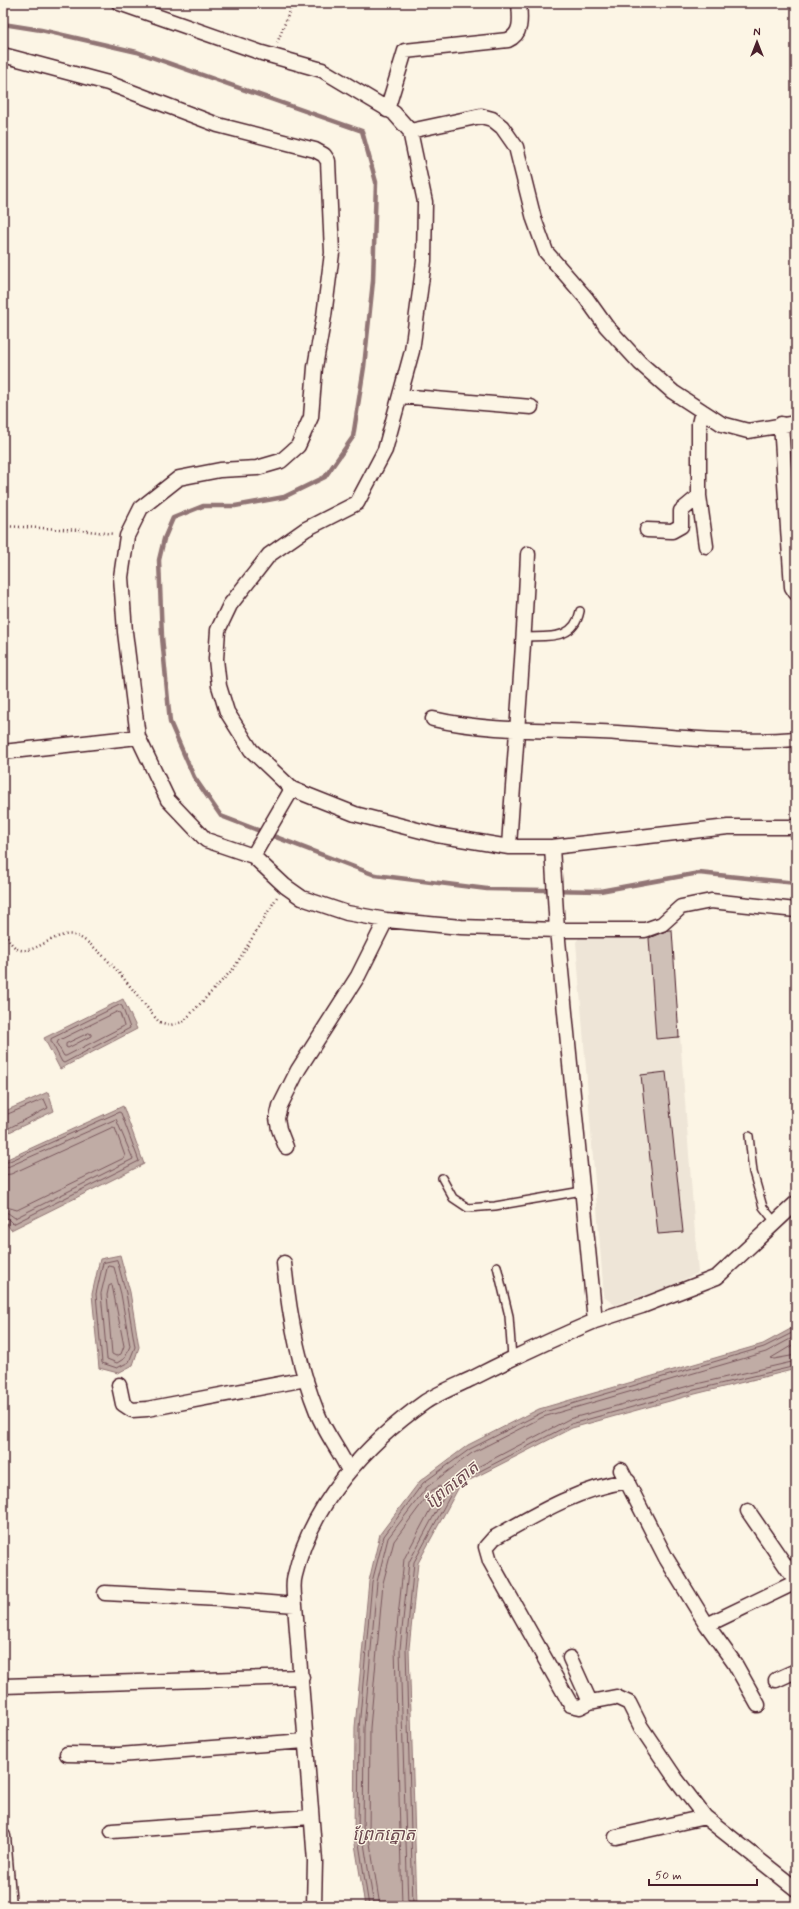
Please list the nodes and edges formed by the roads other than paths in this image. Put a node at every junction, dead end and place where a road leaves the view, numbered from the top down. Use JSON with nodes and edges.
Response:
{"nodes":[{"id":1,"x":119,"y":3,"type":"edge"},
{"id":2,"x":519,"y":3,"type":"edge"},
{"id":3,"x":3,"y":55,"type":"edge"},
{"id":4,"x":387,"y":110,"type":"junction"},
{"id":5,"x":410,"y":131,"type":"junction"},
{"id":6,"x":400,"y":396,"type":"junction"},
{"id":7,"x":531,"y":407,"type":"dead end"},
{"id":8,"x":702,"y":411,"type":"junction"},
{"id":9,"x":796,"y":423,"type":"edge"},
{"id":10,"x":781,"y":424,"type":"junction"},
{"id":11,"x":699,"y":496,"type":"junction"},
{"id":12,"x":647,"y":530,"type":"dead end"},
{"id":13,"x":706,"y":546,"type":"dead end"},
{"id":14,"x":528,"y":554,"type":"dead end"},
{"id":15,"x":796,"y":593,"type":"edge"},
{"id":16,"x":580,"y":611,"type":"dead end"},
{"id":17,"x":524,"y":637,"type":"junction"},
{"id":18,"x":434,"y":719,"type":"dead end"},
{"id":19,"x":516,"y":729,"type":"junction"},
{"id":20,"x":138,"y":737,"type":"junction"},
{"id":21,"x":796,"y":739,"type":"edge"},
{"id":22,"x":3,"y":752,"type":"edge"},
{"id":23,"x":292,"y":789,"type":"junction"},
{"id":24,"x":796,"y":827,"type":"edge"},
{"id":25,"x":552,"y":846,"type":"junction"},
{"id":26,"x":509,"y":847,"type":"junction"},
{"id":27,"x":253,"y":856,"type":"junction"},
{"id":28,"x":796,"y":910,"type":"edge"},
{"id":29,"x":386,"y":920,"type":"junction"},
{"id":30,"x":557,"y":930,"type":"junction"},
{"id":31,"x":749,"y":1136,"type":"dead end"},
{"id":32,"x":286,"y":1147,"type":"dead end"},
{"id":33,"x":442,"y":1178,"type":"dead end"},
{"id":34,"x":582,"y":1191,"type":"junction"},
{"id":35,"x":796,"y":1203,"type":"edge"},
{"id":36,"x":775,"y":1222,"type":"junction"},
{"id":37,"x":284,"y":1263,"type":"dead end"},
{"id":38,"x":497,"y":1266,"type":"dead end"},
{"id":39,"x":595,"y":1320,"type":"junction"},
{"id":40,"x":512,"y":1358,"type":"junction"},
{"id":41,"x":306,"y":1379,"type":"junction"},
{"id":42,"x":119,"y":1385,"type":"dead end"},
{"id":43,"x":349,"y":1472,"type":"junction"},
{"id":44,"x":748,"y":1511,"type":"dead end"},
{"id":45,"x":796,"y":1581,"type":"edge"},
{"id":46,"x":796,"y":1586,"type":"edge"},
{"id":47,"x":105,"y":1593,"type":"dead end"},
{"id":48,"x":295,"y":1606,"type":"junction"},
{"id":49,"x":707,"y":1625,"type":"junction"},
{"id":50,"x":570,"y":1658,"type":"dead end"},
{"id":51,"x":796,"y":1671,"type":"edge"},
{"id":52,"x":302,"y":1677,"type":"junction"},
{"id":53,"x":776,"y":1680,"type":"dead end"},
{"id":54,"x":3,"y":1686,"type":"edge"},
{"id":55,"x":590,"y":1702,"type":"junction"},
{"id":56,"x":758,"y":1705,"type":"dead end"},
{"id":57,"x":305,"y":1741,"type":"junction"},
{"id":58,"x":67,"y":1754,"type":"dead end"},
{"id":59,"x":311,"y":1817,"type":"junction"},
{"id":60,"x":705,"y":1817,"type":"junction"},
{"id":61,"x":112,"y":1831,"type":"dead end"},
{"id":62,"x":3,"y":1836,"type":"edge"},
{"id":63,"x":616,"y":1837,"type":"dead end"},
{"id":64,"x":796,"y":1889,"type":"edge"},
{"id":65,"x":7,"y":1903,"type":"edge"},
{"id":66,"x":314,"y":1906,"type":"edge"}],
"edges":[{"from":1,"to":4,"type":"street"},
{"from":2,"to":4,"type":"street"},
{"from":3,"to":20,"type":"street"},
{"from":4,"to":5,"type":"street"},
{"from":5,"to":6,"type":"street"},
{"from":5,"to":8,"type":"street"},
{"from":6,"to":7,"type":"street"},
{"from":6,"to":23,"type":"street"},
{"from":8,"to":10,"type":"street"},
{"from":8,"to":11,"type":"street"},
{"from":9,"to":10,"type":"street"},
{"from":10,"to":15,"type":"street"},
{"from":11,"to":12,"type":"street"},
{"from":11,"to":13,"type":"street"},
{"from":14,"to":17,"type":"street"},
{"from":16,"to":17,"type":"lane"},
{"from":17,"to":19,"type":"street"},
{"from":18,"to":19,"type":"street"},
{"from":19,"to":21,"type":"street"},
{"from":19,"to":26,"type":"street"},
{"from":20,"to":22,"type":"street"},
{"from":20,"to":27,"type":"street"},
{"from":23,"to":26,"type":"street"},
{"from":23,"to":27,"type":"street"},
{"from":24,"to":25,"type":"street"},
{"from":25,"to":26,"type":"street"},
{"from":25,"to":30,"type":"street"},
{"from":27,"to":29,"type":"street"},
{"from":28,"to":30,"type":"street"},
{"from":29,"to":30,"type":"street"},
{"from":29,"to":32,"type":"street"},
{"from":30,"to":34,"type":"street"},
{"from":31,"to":36,"type":"lane"},
{"from":33,"to":34,"type":"lane"},
{"from":34,"to":39,"type":"street"},
{"from":35,"to":36,"type":"street"},
{"from":36,"to":39,"type":"street"},
{"from":37,"to":41,"type":"street"},
{"from":38,"to":40,"type":"lane"},
{"from":39,"to":40,"type":"street"},
{"from":40,"to":43,"type":"street"},
{"from":41,"to":42,"type":"street"},
{"from":41,"to":43,"type":"street"},
{"from":43,"to":48,"type":"street"},
{"from":44,"to":45,"type":"street"},
{"from":46,"to":49,"type":"street"},
{"from":47,"to":48,"type":"street"},
{"from":48,"to":52,"type":"street"},
{"from":49,"to":55,"type":"street"},
{"from":49,"to":56,"type":"street"},
{"from":50,"to":55,"type":"street"},
{"from":51,"to":53,"type":"street"},
{"from":52,"to":54,"type":"street"},
{"from":52,"to":57,"type":"street"},
{"from":55,"to":60,"type":"street"},
{"from":57,"to":58,"type":"street"},
{"from":57,"to":59,"type":"street"},
{"from":59,"to":61,"type":"street"},
{"from":59,"to":66,"type":"street"},
{"from":60,"to":63,"type":"street"},
{"from":60,"to":64,"type":"street"},
{"from":62,"to":65,"type":"street"}]}
